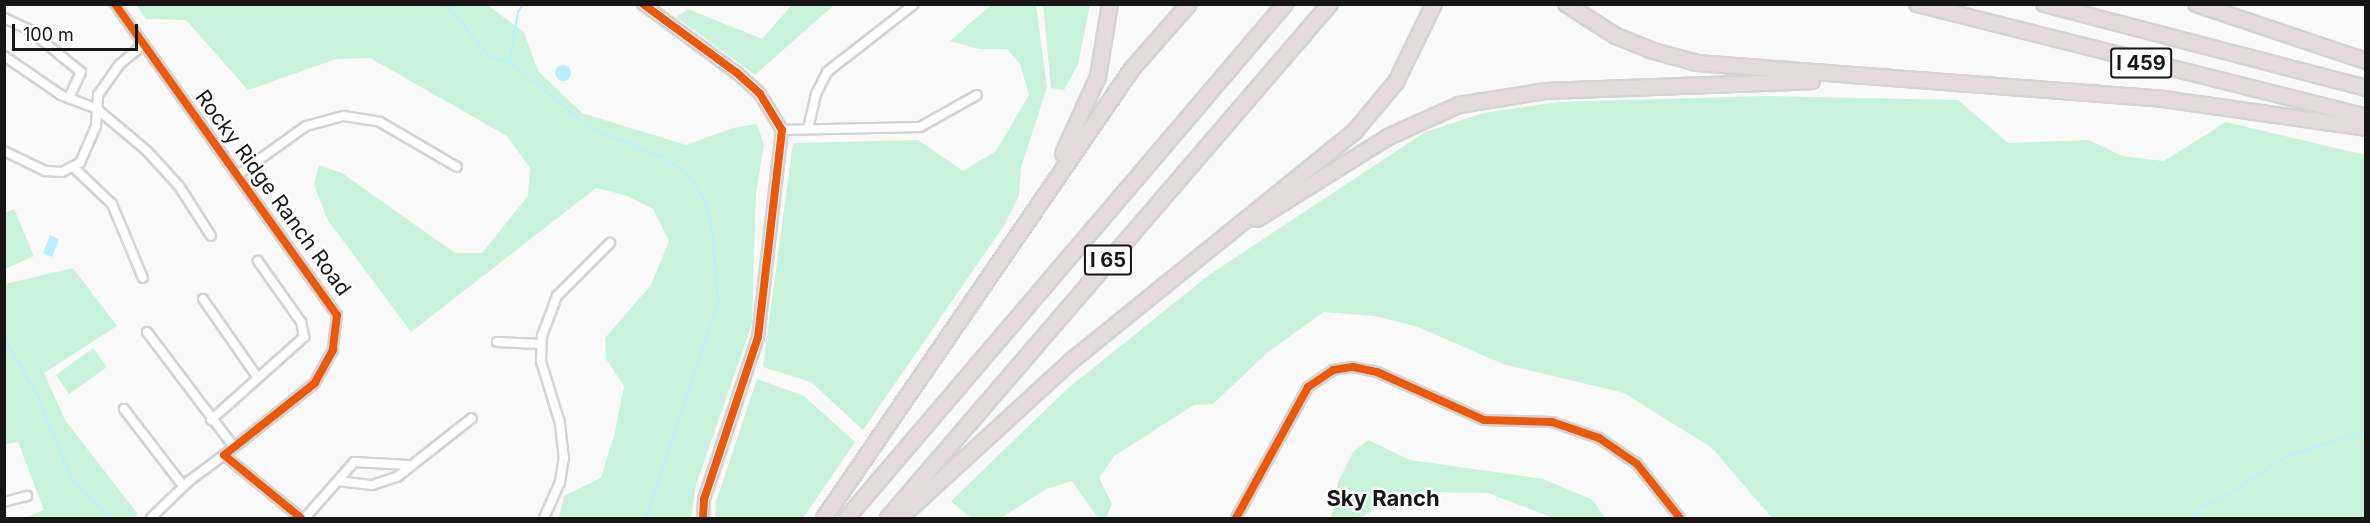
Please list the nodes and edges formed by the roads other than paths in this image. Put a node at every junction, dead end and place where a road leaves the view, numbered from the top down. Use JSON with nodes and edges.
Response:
{"nodes":[{"id":1,"x":116,"y":4,"type":"edge"},
{"id":2,"x":643,"y":4,"type":"edge"},
{"id":3,"x":914,"y":4,"type":"edge"},
{"id":4,"x":1110,"y":4,"type":"edge"},
{"id":5,"x":1189,"y":4,"type":"edge"},
{"id":6,"x":1285,"y":4,"type":"edge"},
{"id":7,"x":1330,"y":4,"type":"edge"},
{"id":8,"x":1434,"y":4,"type":"edge"},
{"id":9,"x":1566,"y":4,"type":"edge"},
{"id":10,"x":1917,"y":4,"type":"edge"},
{"id":11,"x":2044,"y":4,"type":"edge"},
{"id":12,"x":2196,"y":4,"type":"edge"},
{"id":13,"x":2205,"y":4,"type":"edge"},
{"id":14,"x":4,"y":18,"type":"edge"},
{"id":15,"x":2254,"y":24,"type":"junction"},
{"id":16,"x":144,"y":44,"type":"junction"},
{"id":17,"x":4,"y":56,"type":"edge"},
{"id":18,"x":2366,"y":61,"type":"edge"},
{"id":19,"x":1868,"y":78,"type":"junction"},
{"id":20,"x":2366,"y":88,"type":"edge"},
{"id":21,"x":977,"y":95,"type":"dead end"},
{"id":22,"x":69,"y":98,"type":"junction"},
{"id":23,"x":97,"y":109,"type":"junction"},
{"id":24,"x":2366,"y":117,"type":"edge"},
{"id":25,"x":2366,"y":128,"type":"edge"},
{"id":26,"x":808,"y":129,"type":"junction"},
{"id":27,"x":782,"y":130,"type":"junction"},
{"id":28,"x":4,"y":152,"type":"edge"},
{"id":29,"x":73,"y":167,"type":"junction"},
{"id":30,"x":457,"y":167,"type":"dead end"},
{"id":31,"x":239,"y":174,"type":"junction"},
{"id":32,"x":1032,"y":211,"type":"junction"},
{"id":33,"x":211,"y":236,"type":"dead end"},
{"id":34,"x":1227,"y":237,"type":"junction"},
{"id":35,"x":610,"y":243,"type":"dead end"},
{"id":36,"x":258,"y":261,"type":"dead end"},
{"id":37,"x":143,"y":278,"type":"dead end"},
{"id":38,"x":203,"y":299,"type":"dead end"},
{"id":39,"x":147,"y":332,"type":"dead end"},
{"id":40,"x":497,"y":342,"type":"dead end"},
{"id":41,"x":540,"y":344,"type":"junction"},
{"id":42,"x":258,"y":378,"type":"junction"},
{"id":43,"x":124,"y":409,"type":"dead end"},
{"id":44,"x":472,"y":418,"type":"dead end"},
{"id":45,"x":211,"y":420,"type":"junction"},
{"id":46,"x":234,"y":447,"type":"junction"},
{"id":47,"x":224,"y":455,"type":"junction"},
{"id":48,"x":410,"y":464,"type":"junction"},
{"id":49,"x":338,"y":481,"type":"junction"},
{"id":50,"x":183,"y":486,"type":"junction"},
{"id":51,"x":27,"y":496,"type":"dead end"},
{"id":52,"x":4,"y":502,"type":"edge"},
{"id":53,"x":151,"y":519,"type":"edge"},
{"id":54,"x":303,"y":519,"type":"edge"},
{"id":55,"x":544,"y":519,"type":"edge"},
{"id":56,"x":703,"y":519,"type":"edge"},
{"id":57,"x":824,"y":519,"type":"edge"},
{"id":58,"x":847,"y":519,"type":"edge"},
{"id":59,"x":888,"y":519,"type":"edge"},
{"id":60,"x":900,"y":519,"type":"edge"},
{"id":61,"x":1236,"y":519,"type":"edge"},
{"id":62,"x":1680,"y":519,"type":"edge"}],
"edges":[{"from":1,"to":16,"type":"street","name":"Rocky Ridge Ranch Road"},
{"from":2,"to":27,"type":"street"},
{"from":3,"to":26,"type":"street"},
{"from":4,"to":32,"type":"highway"},
{"from":5,"to":32,"type":"highway"},
{"from":6,"to":58,"type":"highway","number":"I 65"},
{"from":7,"to":59,"type":"highway","number":"I 65"},
{"from":8,"to":34,"type":"highway"},
{"from":9,"to":19,"type":"highway"},
{"from":10,"to":24,"type":"highway","number":"I 459"},
{"from":11,"to":20,"type":"highway","number":"I 459"},
{"from":12,"to":15,"type":"highway"},
{"from":13,"to":15,"type":"highway"},
{"from":14,"to":22,"type":"street"},
{"from":15,"to":18,"type":"highway"},
{"from":16,"to":23,"type":"street"},
{"from":16,"to":31,"type":"street","name":"Rocky Ridge Ranch Road"},
{"from":17,"to":22,"type":"street"},
{"from":19,"to":25,"type":"highway"},
{"from":19,"to":34,"type":"highway"},
{"from":21,"to":26,"type":"street"},
{"from":22,"to":23,"type":"street"},
{"from":23,"to":29,"type":"street"},
{"from":23,"to":33,"type":"street"},
{"from":26,"to":27,"type":"street"},
{"from":27,"to":56,"type":"street"},
{"from":28,"to":29,"type":"street"},
{"from":29,"to":37,"type":"street"},
{"from":30,"to":31,"type":"street"},
{"from":31,"to":46,"type":"street","name":"Rocky Ridge Ranch Road"},
{"from":32,"to":57,"type":"highway"},
{"from":34,"to":60,"type":"highway"},
{"from":35,"to":41,"type":"street"},
{"from":36,"to":42,"type":"street"},
{"from":38,"to":42,"type":"street"},
{"from":39,"to":45,"type":"street"},
{"from":40,"to":41,"type":"street"},
{"from":41,"to":55,"type":"street"},
{"from":42,"to":45,"type":"street"},
{"from":43,"to":50,"type":"street"},
{"from":44,"to":48,"type":"street"},
{"from":45,"to":46,"type":"street"},
{"from":46,"to":47,"type":"street","name":"Rocky Ridge Ranch Road"},
{"from":47,"to":50,"type":"street","name":"Rocky Ridge Ranch Road"},
{"from":47,"to":54,"type":"street"},
{"from":48,"to":49,"type":"street"},
{"from":48,"to":49,"type":"street"},
{"from":49,"to":54,"type":"street"},
{"from":50,"to":53,"type":"street","name":"Rocky Ridge Ranch Road"},
{"from":51,"to":52,"type":"street"},
{"from":61,"to":62,"type":"street"}]}
